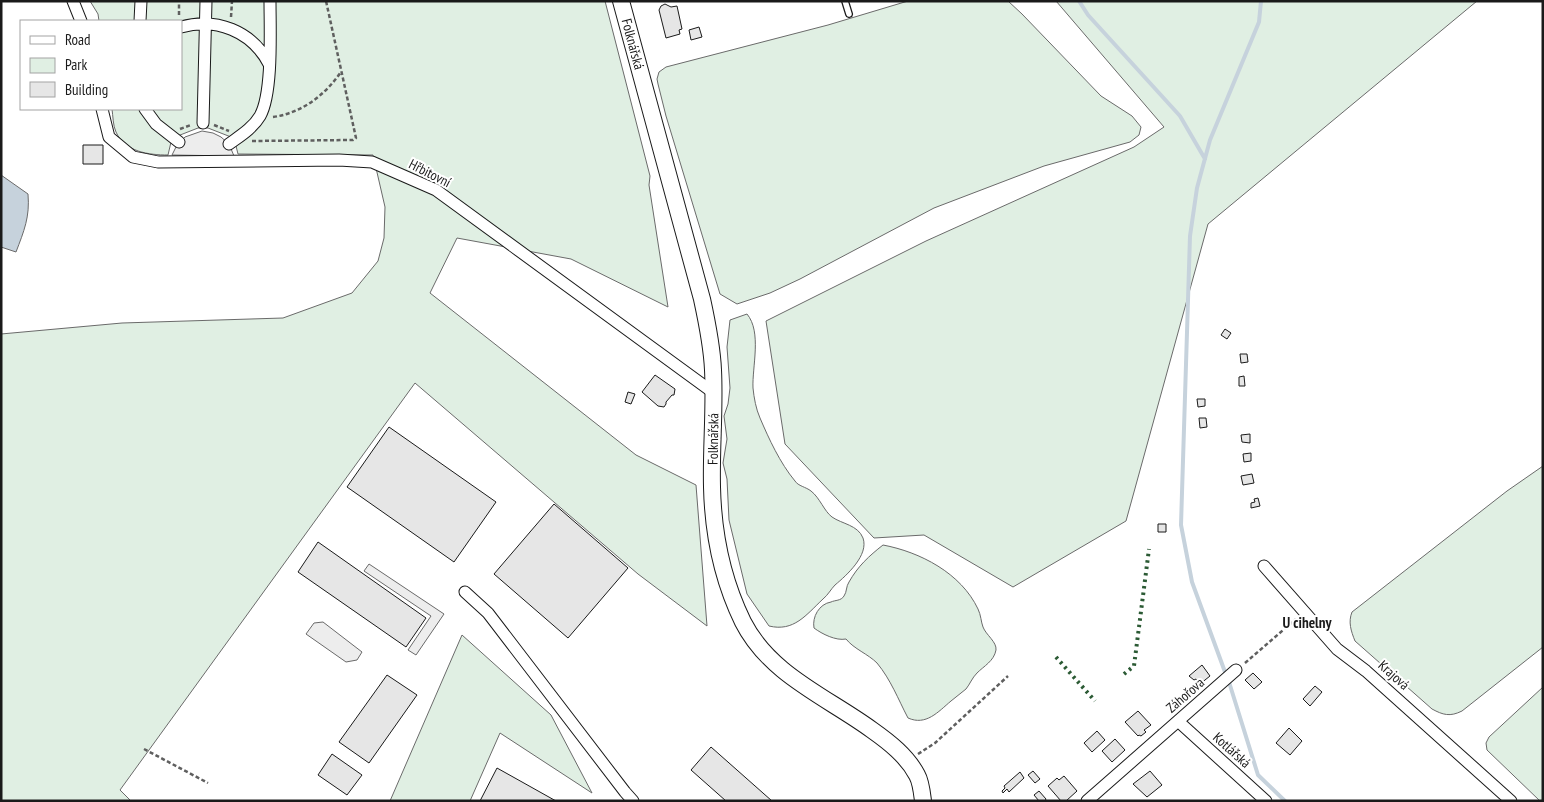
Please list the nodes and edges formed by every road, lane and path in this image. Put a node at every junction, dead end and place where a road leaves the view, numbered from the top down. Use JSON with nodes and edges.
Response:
{"nodes":[{"id":1,"x":73,"y":1,"type":"edge"},
{"id":2,"x":141,"y":1,"type":"edge"},
{"id":3,"x":179,"y":1,"type":"edge"},
{"id":4,"x":206,"y":1,"type":"edge"},
{"id":5,"x":232,"y":1,"type":"edge"},
{"id":6,"x":270,"y":1,"type":"edge"},
{"id":7,"x":326,"y":1,"type":"edge"},
{"id":8,"x":621,"y":1,"type":"edge"},
{"id":9,"x":845,"y":1,"type":"edge"},
{"id":10,"x":849,"y":14,"type":"dead end"},
{"id":11,"x":81,"y":20,"type":"edge"},
{"id":12,"x":140,"y":20,"type":"edge"},
{"id":13,"x":179,"y":20,"type":"edge"},
{"id":14,"x":205,"y":23,"type":"junction"},
{"id":15,"x":182,"y":27,"type":"edge"},
{"id":16,"x":231,"y":28,"type":"junction"},
{"id":17,"x":269,"y":64,"type":"junction"},
{"id":18,"x":341,"y":71,"type":"junction"},
{"id":19,"x":102,"y":110,"type":"edge"},
{"id":20,"x":146,"y":110,"type":"edge"},
{"id":21,"x":259,"y":118,"type":"junction"},
{"id":22,"x":202,"y":123,"type":"dead end"},
{"id":23,"x":243,"y":133,"type":"junction"},
{"id":24,"x":179,"y":142,"type":"dead end"},
{"id":25,"x":228,"y":144,"type":"dead end"},
{"id":26,"x":714,"y":393,"type":"junction"},
{"id":27,"x":1264,"y":566,"type":"dead end"},
{"id":28,"x":465,"y":592,"type":"dead end"},
{"id":29,"x":1304,"y":612,"type":"junction"},
{"id":30,"x":1236,"y":670,"type":"joint"},
{"id":31,"x":1008,"y":676,"type":"dead end"},
{"id":32,"x":1179,"y":722,"type":"junction"},
{"id":33,"x":144,"y":750,"type":"dead end"},
{"id":34,"x":906,"y":761,"type":"junction"},
{"id":35,"x":208,"y":783,"type":"dead end"},
{"id":36,"x":627,"y":798,"type":"edge"},
{"id":37,"x":923,"y":801,"type":"edge"},
{"id":38,"x":1087,"y":801,"type":"edge"},
{"id":39,"x":1266,"y":801,"type":"edge"},
{"id":40,"x":1511,"y":801,"type":"edge"}],
"edges":[{"from":1,"to":11,"type":"street"},
{"from":2,"to":12,"type":"street"},
{"from":3,"to":13,"type":"path"},
{"from":4,"to":14,"type":"street"},
{"from":5,"to":16,"type":"path"},
{"from":6,"to":17,"type":"street"},
{"from":7,"to":18,"type":"path"},
{"from":8,"to":26,"type":"street","name":"Folknářská"},
{"from":9,"to":10,"type":"lane"},
{"from":14,"to":15,"type":"street"},
{"from":14,"to":16,"type":"street"},
{"from":14,"to":22,"type":"street"},
{"from":16,"to":17,"type":"street"},
{"from":17,"to":21,"type":"street"},
{"from":18,"to":21,"type":"path"},
{"from":18,"to":23,"type":"path"},
{"from":19,"to":26,"type":"street","name":"Hřbitovní"},
{"from":20,"to":24,"type":"street"},
{"from":21,"to":23,"type":"street"},
{"from":23,"to":25,"type":"street"},
{"from":26,"to":34,"type":"street","name":"Folknářská"},
{"from":27,"to":29,"type":"street","name":"Krajová"},
{"from":28,"to":36,"type":"street"},
{"from":29,"to":30,"type":"path"},
{"from":29,"to":40,"type":"street","name":"Krajová"},
{"from":30,"to":32,"type":"street","name":"Záhořova"},
{"from":31,"to":34,"type":"path"},
{"from":32,"to":38,"type":"street","name":"Záhořova"},
{"from":32,"to":39,"type":"street","name":"Kotlářská"},
{"from":33,"to":35,"type":"path"},
{"from":34,"to":37,"type":"street","name":"Folknářská"}]}
